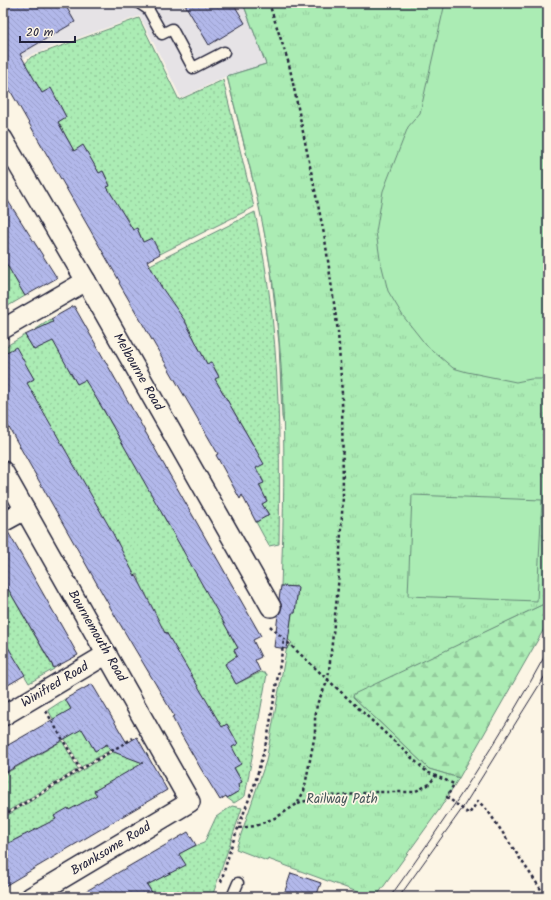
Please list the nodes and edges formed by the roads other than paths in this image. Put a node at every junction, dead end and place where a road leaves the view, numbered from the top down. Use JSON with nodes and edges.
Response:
{"nodes":[{"id":1,"x":139,"y":3,"type":"edge"},
{"id":2,"x":224,"y":52,"type":"dead end"},
{"id":3,"x":3,"y":139,"type":"edge"},
{"id":4,"x":86,"y":280,"type":"junction"},
{"id":5,"x":3,"y":329,"type":"edge"},
{"id":6,"x":3,"y":471,"type":"edge"},
{"id":7,"x":25,"y":510,"type":"junction"},
{"id":8,"x":3,"y":522,"type":"edge"},
{"id":9,"x":271,"y":607,"type":"road end"},
{"id":10,"x":107,"y":654,"type":"junction"},
{"id":11,"x":3,"y":716,"type":"edge"},
{"id":12,"x":190,"y":802,"type":"joint"},
{"id":13,"x":238,"y":883,"type":"dead end"},
{"id":14,"x":31,"y":897,"type":"edge"},
{"id":15,"x":232,"y":897,"type":"edge"}],
"edges":[{"from":1,"to":2,"type":"lane"},
{"from":3,"to":4,"type":"street","name":"Melbourne Road"},
{"from":4,"to":5,"type":"street"},
{"from":4,"to":9,"type":"street","name":"Melbourne Road"},
{"from":6,"to":7,"type":"street","name":"Bournemouth Road"},
{"from":7,"to":8,"type":"street"},
{"from":7,"to":10,"type":"street","name":"Bournemouth Road"},
{"from":10,"to":11,"type":"street","name":"Winifred Road"},
{"from":10,"to":12,"type":"street","name":"Bournemouth Road"},
{"from":12,"to":14,"type":"street","name":"Branksome Road"},
{"from":13,"to":15,"type":"lane"}]}
